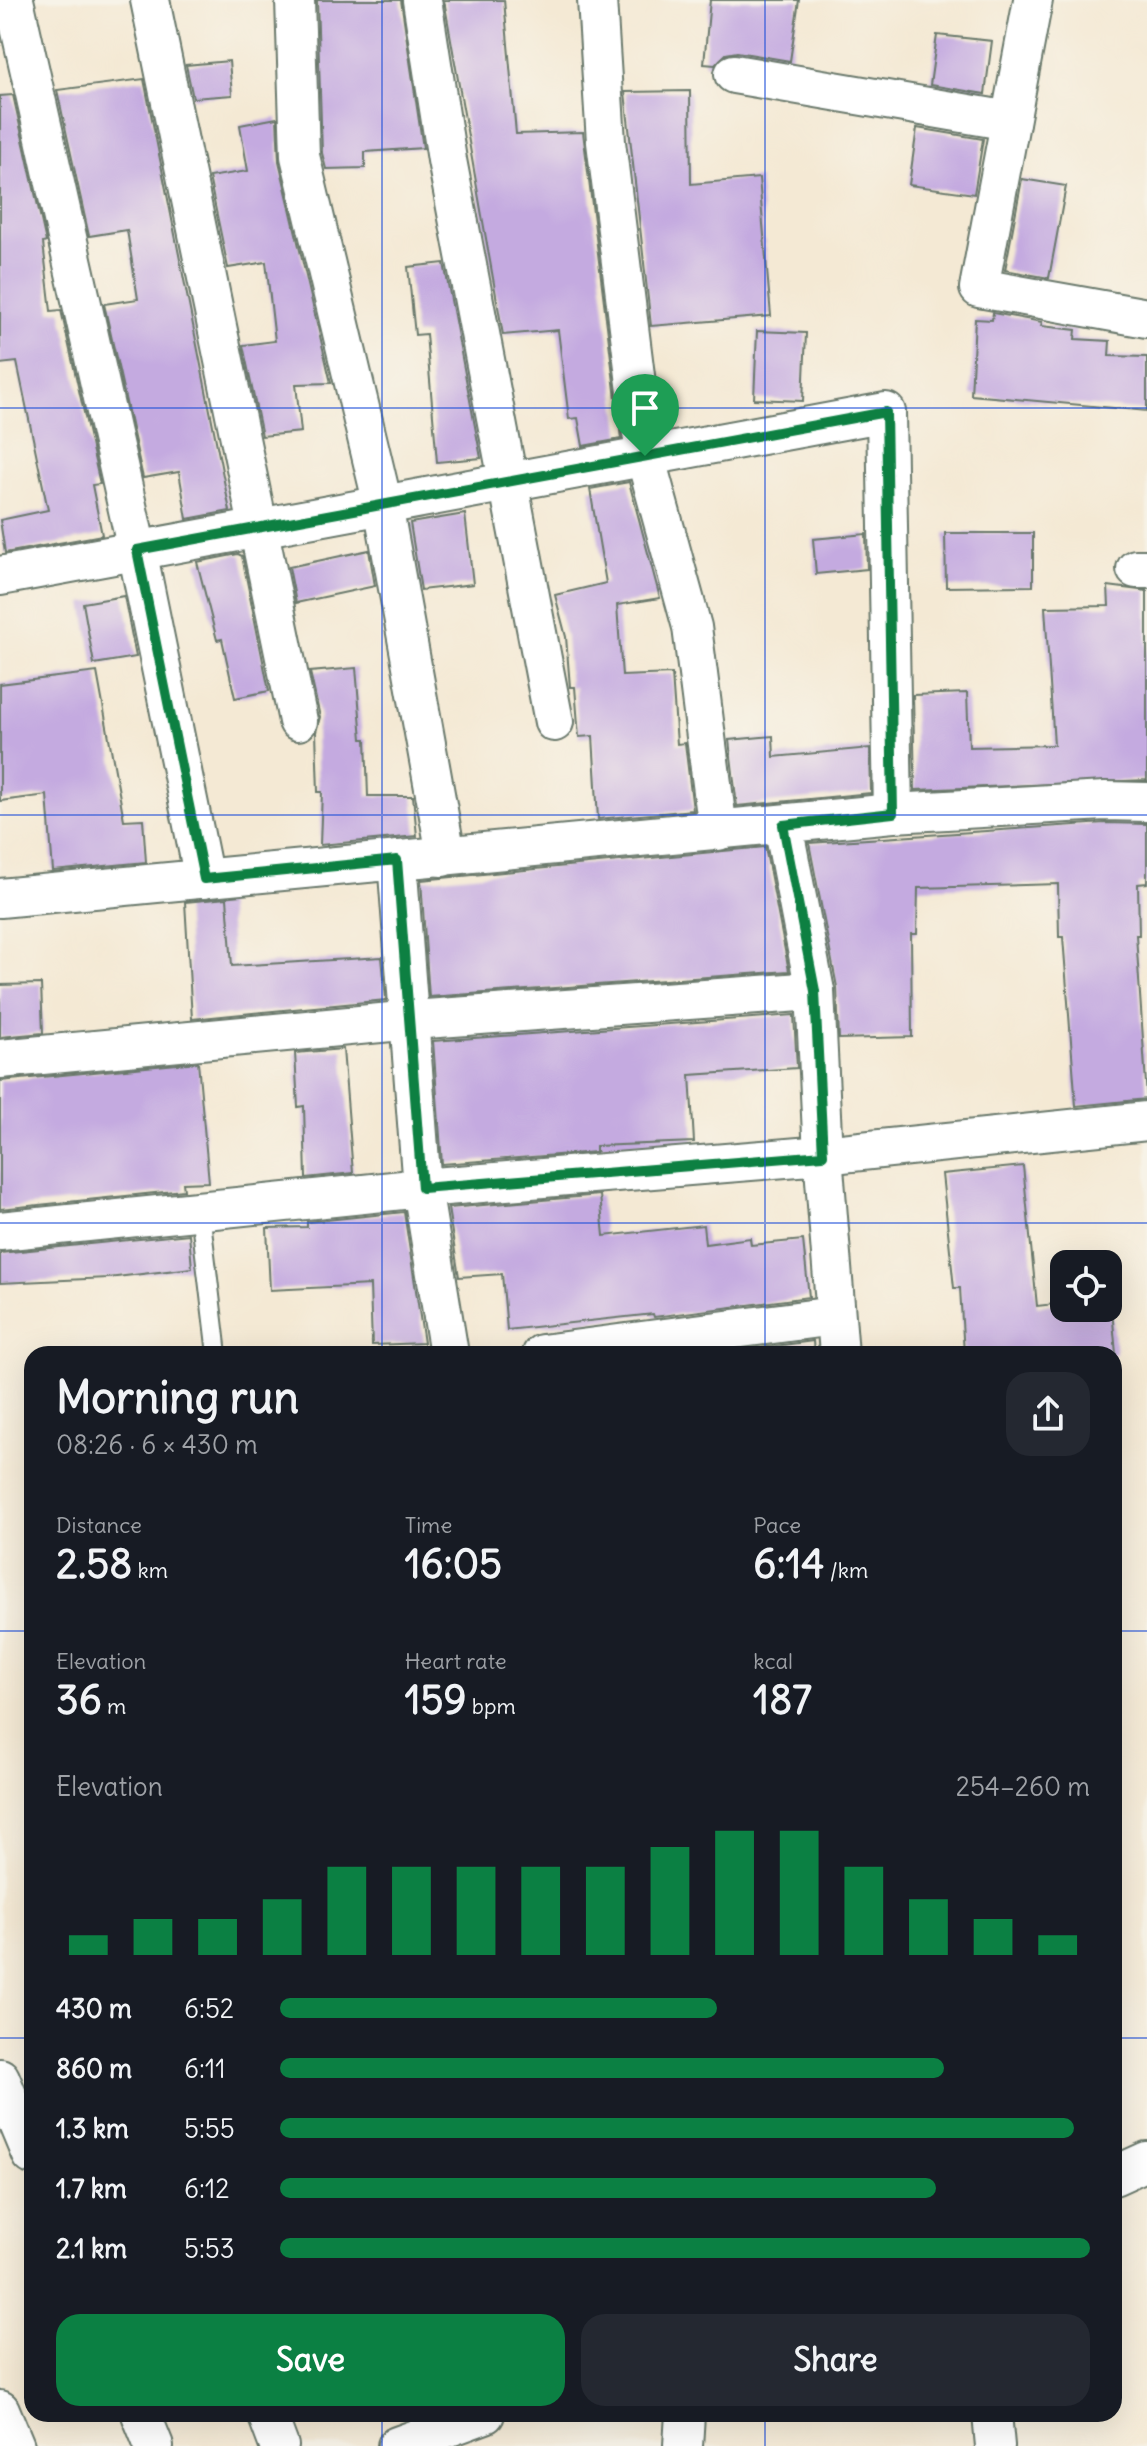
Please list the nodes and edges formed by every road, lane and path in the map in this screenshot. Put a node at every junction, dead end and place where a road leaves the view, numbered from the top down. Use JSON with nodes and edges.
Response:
{"nodes":[{"id":1,"x":14,"y":0,"type":"edge"},
{"id":2,"x":150,"y":0,"type":"edge"},
{"id":3,"x":295,"y":0,"type":"edge"},
{"id":4,"x":422,"y":0,"type":"edge"},
{"id":5,"x":597,"y":0,"type":"edge"},
{"id":6,"x":1033,"y":0,"type":"edge"},
{"id":7,"x":734,"y":74,"type":"dead end"},
{"id":8,"x":1010,"y":121,"type":"junction"},
{"id":9,"x":1147,"y":318,"type":"edge"},
{"id":10,"x":645,"y":456,"type":"junction"},
{"id":11,"x":508,"y":482,"type":"junction"},
{"id":12,"x":383,"y":505,"type":"junction"},
{"id":13,"x":256,"y":528,"type":"junction"},
{"id":14,"x":137,"y":550,"type":"junction"},
{"id":15,"x":1,"y":570,"type":"edge"},
{"id":16,"x":298,"y":721,"type":"dead end"},
{"id":17,"x":554,"y":722,"type":"dead end"},
{"id":18,"x":1147,"y":802,"type":"edge"},
{"id":19,"x":893,"y":813,"type":"junction"},
{"id":20,"x":783,"y":825,"type":"junction"},
{"id":21,"x":718,"y":831,"type":"junction"},
{"id":22,"x":442,"y":857,"type":"junction"},
{"id":23,"x":397,"y":860,"type":"junction"},
{"id":24,"x":204,"y":879,"type":"junction"},
{"id":25,"x":0,"y":898,"type":"edge"},
{"id":26,"x":815,"y":991,"type":"junction"},
{"id":27,"x":412,"y":1020,"type":"junction"},
{"id":28,"x":0,"y":1059,"type":"edge"},
{"id":29,"x":1147,"y":1121,"type":"edge"},
{"id":30,"x":823,"y":1155,"type":"junction"},
{"id":31,"x":422,"y":1188,"type":"junction"},
{"id":32,"x":200,"y":1212,"type":"junction"},
{"id":33,"x":0,"y":1231,"type":"edge"},
{"id":34,"x":834,"y":1316,"type":"junction"},
{"id":35,"x":216,"y":1346,"type":"edge"},
{"id":36,"x":448,"y":1346,"type":"edge"},
{"id":37,"x":603,"y":1346,"type":"edge"},
{"id":38,"x":838,"y":1346,"type":"edge"},
{"id":39,"x":0,"y":2078,"type":"edge"},
{"id":40,"x":24,"y":2136,"type":"edge"},
{"id":41,"x":1147,"y":2161,"type":"edge"},
{"id":42,"x":1122,"y":2172,"type":"edge"},
{"id":43,"x":0,"y":2410,"type":"edge"},
{"id":44,"x":144,"y":2422,"type":"edge"},
{"id":45,"x":270,"y":2422,"type":"edge"},
{"id":46,"x":452,"y":2422,"type":"edge"},
{"id":47,"x":684,"y":2422,"type":"edge"},
{"id":48,"x":993,"y":2422,"type":"edge"},
{"id":49,"x":402,"y":2434,"type":"edge"},
{"id":50,"x":15,"y":2446,"type":"edge"},
{"id":51,"x":154,"y":2446,"type":"edge"},
{"id":52,"x":279,"y":2446,"type":"edge"},
{"id":53,"x":683,"y":2446,"type":"edge"},
{"id":54,"x":995,"y":2446,"type":"edge"}],
"edges":[{"from":1,"to":14,"type":"street"},
{"from":2,"to":13,"type":"street"},
{"from":3,"to":12,"type":"street"},
{"from":4,"to":11,"type":"street"},
{"from":5,"to":10,"type":"street"},
{"from":6,"to":8,"type":"street"},
{"from":7,"to":8,"type":"street"},
{"from":8,"to":9,"type":"street"},
{"from":10,"to":11,"type":"street"},
{"from":10,"to":19,"type":"street"},
{"from":10,"to":21,"type":"street"},
{"from":11,"to":12,"type":"street"},
{"from":11,"to":17,"type":"street"},
{"from":12,"to":13,"type":"street"},
{"from":12,"to":22,"type":"street"},
{"from":13,"to":14,"type":"street"},
{"from":13,"to":16,"type":"street"},
{"from":14,"to":15,"type":"street"},
{"from":14,"to":24,"type":"street"},
{"from":18,"to":19,"type":"street"},
{"from":19,"to":20,"type":"street"},
{"from":20,"to":21,"type":"street"},
{"from":20,"to":26,"type":"street"},
{"from":21,"to":22,"type":"street"},
{"from":22,"to":23,"type":"street"},
{"from":23,"to":24,"type":"street"},
{"from":23,"to":27,"type":"street"},
{"from":24,"to":25,"type":"street"},
{"from":26,"to":27,"type":"street"},
{"from":26,"to":30,"type":"street"},
{"from":27,"to":28,"type":"street"},
{"from":27,"to":31,"type":"street"},
{"from":29,"to":30,"type":"street"},
{"from":30,"to":31,"type":"street"},
{"from":30,"to":34,"type":"street"},
{"from":31,"to":32,"type":"street"},
{"from":31,"to":36,"type":"street"},
{"from":32,"to":33,"type":"street"},
{"from":32,"to":35,"type":"lane"},
{"from":34,"to":37,"type":"street"},
{"from":34,"to":38,"type":"street"},
{"from":39,"to":40,"type":"street"},
{"from":41,"to":42,"type":"street"},
{"from":43,"to":50,"type":"street"},
{"from":44,"to":51,"type":"street"},
{"from":45,"to":52,"type":"street"},
{"from":46,"to":49,"type":"street"},
{"from":47,"to":53,"type":"street"},
{"from":48,"to":54,"type":"street"}]}
